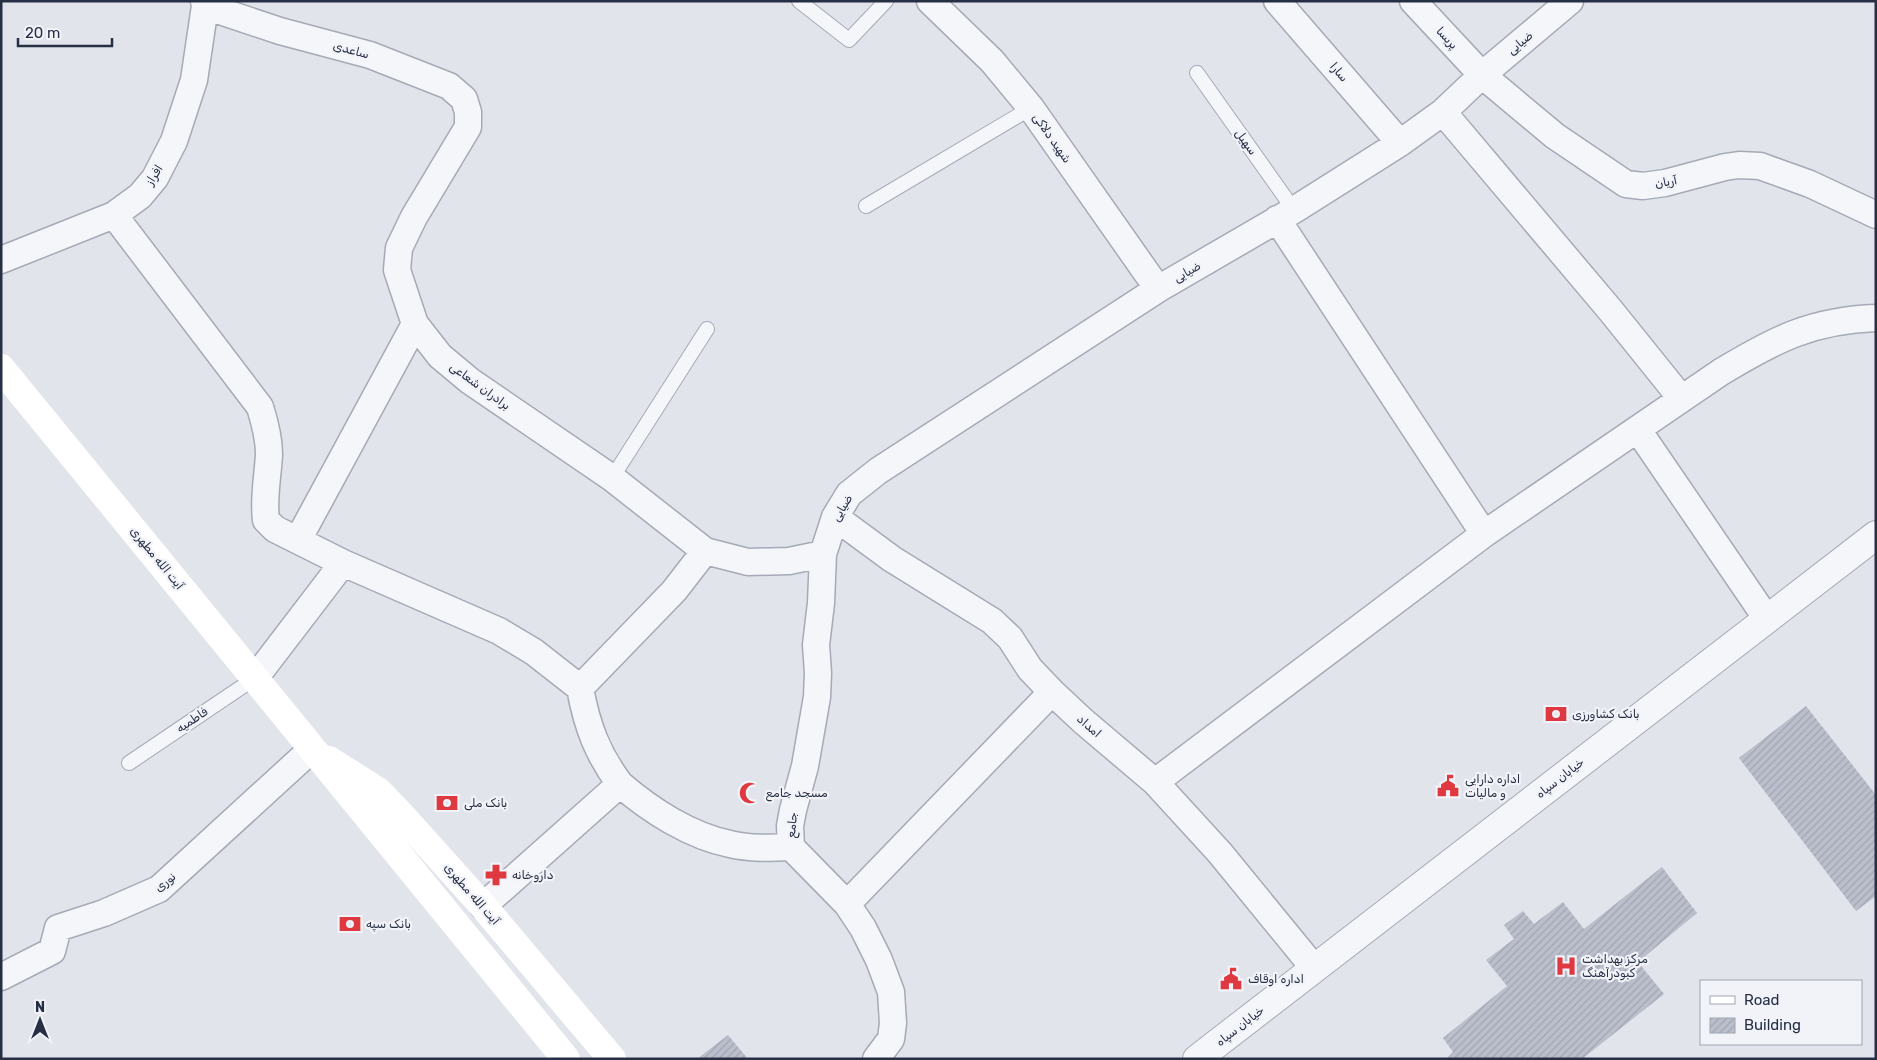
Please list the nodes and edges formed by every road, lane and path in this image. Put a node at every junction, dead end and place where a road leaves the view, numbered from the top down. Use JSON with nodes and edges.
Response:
{"nodes":[{"id":1,"x":799,"y":1,"type":"edge"},
{"id":2,"x":886,"y":1,"type":"edge"},
{"id":3,"x":930,"y":1,"type":"edge"},
{"id":4,"x":1277,"y":1,"type":"edge"},
{"id":5,"x":1412,"y":1,"type":"edge"},
{"id":6,"x":1570,"y":1,"type":"edge"},
{"id":7,"x":205,"y":3,"type":"edge"},
{"id":8,"x":1197,"y":73,"type":"dead end"},
{"id":9,"x":1482,"y":75,"type":"junction"},
{"id":10,"x":1031,"y":108,"type":"junction"},
{"id":11,"x":1443,"y":112,"type":"junction"},
{"id":12,"x":468,"y":127,"type":"joint"},
{"id":13,"x":1400,"y":143,"type":"junction"},
{"id":14,"x":866,"y":206,"type":"dead end"},
{"id":15,"x":1876,"y":214,"type":"edge"},
{"id":16,"x":114,"y":215,"type":"junction"},
{"id":17,"x":1286,"y":215,"type":"junction"},
{"id":18,"x":1,"y":260,"type":"edge"},
{"id":19,"x":1158,"y":289,"type":"junction"},
{"id":20,"x":1876,"y":318,"type":"edge"},
{"id":21,"x":415,"y":324,"type":"junction"},
{"id":22,"x":707,"y":329,"type":"dead end"},
{"id":23,"x":1,"y":368,"type":"edge"},
{"id":24,"x":1681,"y":398,"type":"junction"},
{"id":25,"x":1638,"y":430,"type":"junction"},
{"id":26,"x":612,"y":478,"type":"junction"},
{"id":27,"x":834,"y":517,"type":"junction"},
{"id":28,"x":1484,"y":534,"type":"junction"},
{"id":29,"x":1876,"y":535,"type":"edge"},
{"id":30,"x":298,"y":540,"type":"junction"},
{"id":31,"x":705,"y":551,"type":"junction"},
{"id":32,"x":823,"y":554,"type":"junction"},
{"id":33,"x":343,"y":563,"type":"junction"},
{"id":34,"x":1767,"y":619,"type":"junction"},
{"id":35,"x":255,"y":678,"type":"junction"},
{"id":36,"x":580,"y":688,"type":"junction"},
{"id":37,"x":1052,"y":692,"type":"junction"},
{"id":38,"x":312,"y":749,"type":"junction"},
{"id":39,"x":129,"y":763,"type":"dead end"},
{"id":40,"x":1155,"y":782,"type":"junction"},
{"id":41,"x":620,"y":784,"type":"junction"},
{"id":42,"x":791,"y":848,"type":"junction"},
{"id":43,"x":846,"y":904,"type":"junction"},
{"id":44,"x":483,"y":906,"type":"junction"},
{"id":45,"x":1314,"y":968,"type":"junction"},
{"id":46,"x":1,"y":977,"type":"edge"},
{"id":47,"x":566,"y":1059,"type":"edge"},
{"id":48,"x":612,"y":1059,"type":"edge"},
{"id":49,"x":876,"y":1059,"type":"edge"},
{"id":50,"x":1197,"y":1059,"type":"edge"}],
"edges":[{"from":1,"to":2,"type":"lane"},
{"from":3,"to":10,"type":"street","name":"شهید دلاکی"},
{"from":4,"to":13,"type":"street","name":"سارا"},
{"from":5,"to":9,"type":"street","name":"پریسا"},
{"from":6,"to":9,"type":"street","name":"ضیایی"},
{"from":7,"to":12,"type":"street","name":"ساعدی"},
{"from":7,"to":16,"type":"street","name":"افراز"},
{"from":8,"to":17,"type":"lane","name":"سهیل"},
{"from":9,"to":11,"type":"street","name":"ضیایی"},
{"from":9,"to":15,"type":"street","name":"آریان"},
{"from":10,"to":14,"type":"lane"},
{"from":10,"to":19,"type":"street","name":"شهید دلاکی"},
{"from":11,"to":13,"type":"street","name":"ضیایی"},
{"from":11,"to":24,"type":"street"},
{"from":12,"to":21,"type":"street","name":"برادران شعاعی"},
{"from":13,"to":17,"type":"street","name":"ضیایی"},
{"from":16,"to":18,"type":"street","name":"افراز"},
{"from":16,"to":30,"type":"street"},
{"from":17,"to":19,"type":"street","name":"ضیایی"},
{"from":17,"to":28,"type":"street"},
{"from":19,"to":27,"type":"street","name":"ضیایی"},
{"from":20,"to":24,"type":"street"},
{"from":21,"to":26,"type":"street","name":"برادران شعاعی"},
{"from":21,"to":30,"type":"street"},
{"from":22,"to":26,"type":"lane"},
{"from":23,"to":35,"type":"main road","name":"آیت الله مطهری"},
{"from":24,"to":25,"type":"street"},
{"from":25,"to":28,"type":"street"},
{"from":25,"to":34,"type":"street"},
{"from":26,"to":31,"type":"street","name":"برادران شعاعی"},
{"from":27,"to":32,"type":"street","name":"ضیایی"},
{"from":27,"to":37,"type":"street","name":"امداد"},
{"from":28,"to":40,"type":"street"},
{"from":29,"to":34,"type":"street","name":"خیابان سپاه"},
{"from":30,"to":33,"type":"street"},
{"from":31,"to":32,"type":"street"},
{"from":31,"to":36,"type":"street"},
{"from":32,"to":42,"type":"street","name":"جامع"},
{"from":33,"to":35,"type":"street"},
{"from":33,"to":36,"type":"street"},
{"from":34,"to":45,"type":"street","name":"خیابان سپاه"},
{"from":35,"to":38,"type":"main road","name":"آیت الله مطهری"},
{"from":35,"to":39,"type":"lane","name":"فاطمیه"},
{"from":36,"to":41,"type":"street"},
{"from":37,"to":40,"type":"street","name":"امداد"},
{"from":37,"to":43,"type":"street"},
{"from":38,"to":44,"type":"main road","name":"آیت الله مطهری"},
{"from":38,"to":46,"type":"street","name":"نوری"},
{"from":38,"to":47,"type":"main road","name":"آیت الله مطهری"},
{"from":40,"to":45,"type":"street","name":"امداد"},
{"from":41,"to":42,"type":"street"},
{"from":41,"to":44,"type":"street"},
{"from":42,"to":43,"type":"street","name":"جامع"},
{"from":43,"to":49,"type":"street","name":"جامع"},
{"from":44,"to":48,"type":"main road","name":"آیت الله مطهری"},
{"from":45,"to":50,"type":"street","name":"خیابان سپاه"}]}
